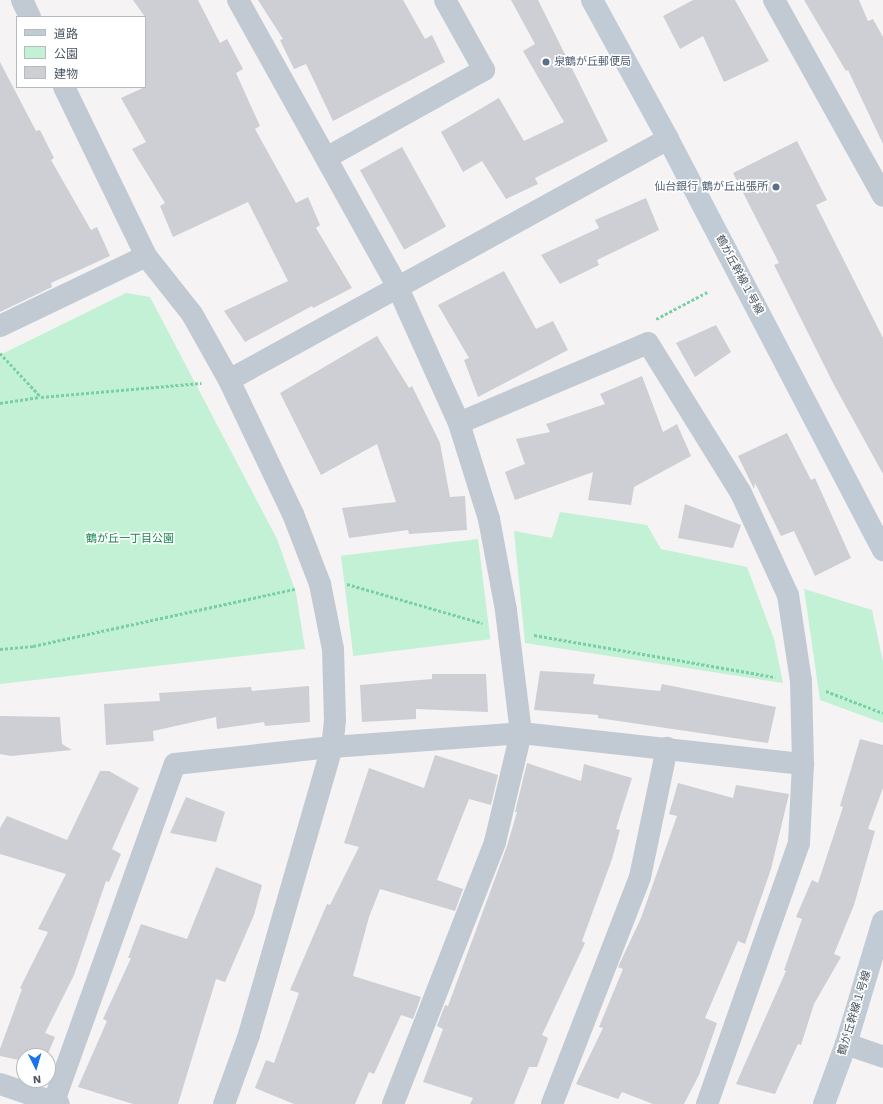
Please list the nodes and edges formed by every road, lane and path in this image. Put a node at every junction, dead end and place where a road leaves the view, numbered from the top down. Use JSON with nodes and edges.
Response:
{"nodes":[{"id":1,"x":22,"y":0,"type":"edge"},
{"id":2,"x":238,"y":0,"type":"edge"},
{"id":3,"x":445,"y":0,"type":"edge"},
{"id":4,"x":592,"y":0,"type":"edge"},
{"id":5,"x":774,"y":0,"type":"edge"},
{"id":6,"x":30,"y":16,"type":"edge"},
{"id":7,"x":64,"y":88,"type":"edge"},
{"id":8,"x":668,"y":139,"type":"junction"},
{"id":9,"x":326,"y":158,"type":"junction"},
{"id":10,"x":883,"y":196,"type":"edge"},
{"id":11,"x":146,"y":256,"type":"junction"},
{"id":12,"x":398,"y":288,"type":"junction"},
{"id":13,"x":709,"y":291,"type":"dead end"},
{"id":14,"x":0,"y":326,"type":"edge"},
{"id":15,"x":648,"y":343,"type":"junction"},
{"id":16,"x":0,"y":353,"type":"edge"},
{"id":17,"x":229,"y":380,"type":"junction"},
{"id":18,"x":41,"y":397,"type":"junction"},
{"id":19,"x":0,"y":403,"type":"edge"},
{"id":20,"x":459,"y":423,"type":"junction"},
{"id":21,"x":883,"y":550,"type":"edge"},
{"id":22,"x":344,"y":584,"type":"dead end"},
{"id":23,"x":302,"y":587,"type":"dead end"},
{"id":24,"x":508,"y":630,"type":"junction"},
{"id":25,"x":0,"y":649,"type":"edge"},
{"id":26,"x":801,"y":681,"type":"junction"},
{"id":27,"x":883,"y":713,"type":"edge"},
{"id":28,"x":521,"y":733,"type":"junction"},
{"id":29,"x":332,"y":747,"type":"junction"},
{"id":30,"x":667,"y":748,"type":"junction"},
{"id":31,"x":803,"y":764,"type":"junction"},
{"id":32,"x":883,"y":921,"type":"edge"},
{"id":33,"x":846,"y":1044,"type":"junction"},
{"id":34,"x":883,"y":1057,"type":"edge"},
{"id":35,"x":0,"y":1084,"type":"edge"},
{"id":36,"x":55,"y":1103,"type":"edge"},
{"id":37,"x":224,"y":1104,"type":"edge"},
{"id":38,"x":393,"y":1104,"type":"edge"},
{"id":39,"x":552,"y":1104,"type":"edge"},
{"id":40,"x":707,"y":1104,"type":"edge"},
{"id":41,"x":824,"y":1104,"type":"edge"}],
"edges":[{"from":1,"to":6,"type":"street"},
{"from":2,"to":9,"type":"street"},
{"from":3,"to":9,"type":"street"},
{"from":4,"to":8,"type":"street","name":"鶴が丘幹線１号線"},
{"from":5,"to":10,"type":"street"},
{"from":7,"to":11,"type":"street"},
{"from":8,"to":12,"type":"street"},
{"from":8,"to":21,"type":"street","name":"鶴が丘幹線１号線"},
{"from":9,"to":12,"type":"street"},
{"from":11,"to":14,"type":"street"},
{"from":11,"to":17,"type":"street"},
{"from":12,"to":17,"type":"street"},
{"from":12,"to":20,"type":"street"},
{"from":13,"to":15,"type":"path"},
{"from":15,"to":20,"type":"street"},
{"from":15,"to":26,"type":"street"},
{"from":16,"to":18,"type":"path"},
{"from":17,"to":18,"type":"path"},
{"from":17,"to":29,"type":"street"},
{"from":18,"to":19,"type":"path"},
{"from":20,"to":24,"type":"street"},
{"from":22,"to":24,"type":"path"},
{"from":23,"to":25,"type":"path"},
{"from":24,"to":26,"type":"path"},
{"from":24,"to":28,"type":"street"},
{"from":26,"to":27,"type":"path"},
{"from":26,"to":31,"type":"street"},
{"from":28,"to":29,"type":"street"},
{"from":28,"to":30,"type":"street"},
{"from":28,"to":38,"type":"street"},
{"from":29,"to":36,"type":"street"},
{"from":29,"to":37,"type":"street"},
{"from":30,"to":31,"type":"street"},
{"from":30,"to":39,"type":"street"},
{"from":31,"to":40,"type":"street"},
{"from":32,"to":33,"type":"street","name":"鶴が丘幹線１号線"},
{"from":33,"to":34,"type":"street"},
{"from":33,"to":41,"type":"street","name":"鶴が丘幹線１号線"},
{"from":35,"to":36,"type":"street"}]}
